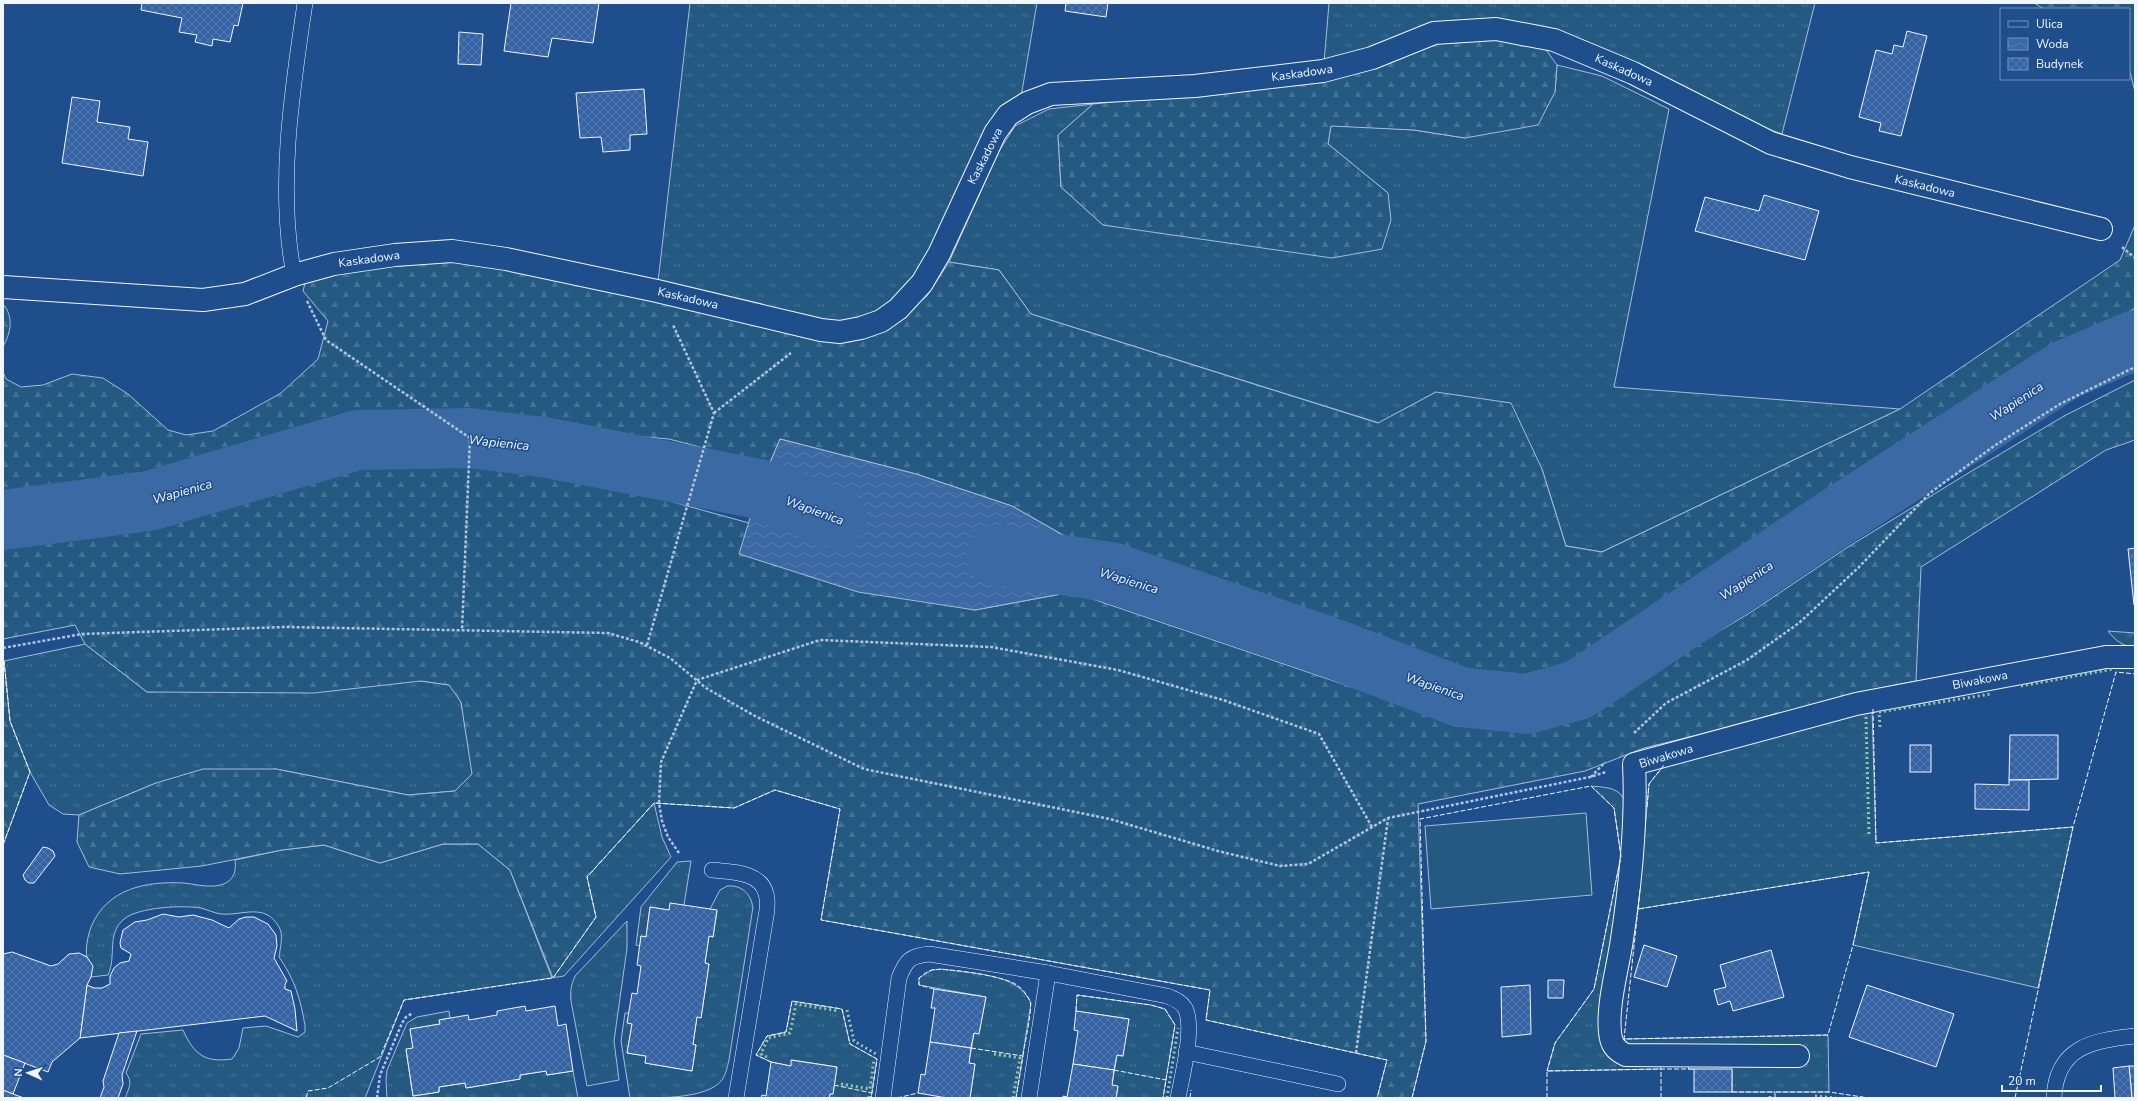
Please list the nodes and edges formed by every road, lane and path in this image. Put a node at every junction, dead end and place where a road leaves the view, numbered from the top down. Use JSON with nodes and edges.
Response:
{"nodes":[{"id":1,"x":306,"y":3,"type":"edge"},
{"id":2,"x":2101,"y":229,"type":"dead end"},
{"id":3,"x":294,"y":275,"type":"junction"},
{"id":4,"x":3,"y":287,"type":"edge"},
{"id":5,"x":657,"y":290,"type":"junction"},
{"id":6,"x":821,"y":330,"type":"junction"},
{"id":7,"x":2135,"y":367,"type":"edge"},
{"id":8,"x":714,"y":413,"type":"junction"},
{"id":9,"x":462,"y":630,"type":"junction"},
{"id":10,"x":646,"y":645,"type":"junction"},
{"id":11,"x":3,"y":648,"type":"edge"},
{"id":12,"x":2135,"y":657,"type":"edge"},
{"id":13,"x":697,"y":680,"type":"junction"},
{"id":14,"x":1630,"y":737,"type":"dead end"},
{"id":15,"x":1610,"y":757,"type":"dead end"},
{"id":16,"x":1634,"y":764,"type":"junction"},
{"id":17,"x":1590,"y":778,"type":"junction"},
{"id":18,"x":1388,"y":818,"type":"junction"},
{"id":19,"x":1372,"y":827,"type":"junction"},
{"id":20,"x":679,"y":853,"type":"dead end"},
{"id":21,"x":712,"y":870,"type":"dead end"},
{"id":22,"x":1048,"y":973,"type":"junction"},
{"id":23,"x":413,"y":1013,"type":"dead end"},
{"id":24,"x":2135,"y":1036,"type":"edge"},
{"id":25,"x":1186,"y":1052,"type":"junction"},
{"id":26,"x":1356,"y":1053,"type":"dead end"},
{"id":27,"x":1798,"y":1056,"type":"dead end"},
{"id":28,"x":1338,"y":1084,"type":"dead end"},
{"id":29,"x":377,"y":1098,"type":"edge"},
{"id":30,"x":736,"y":1098,"type":"edge"},
{"id":31,"x":883,"y":1098,"type":"edge"},
{"id":32,"x":1029,"y":1098,"type":"edge"},
{"id":33,"x":1178,"y":1098,"type":"edge"},
{"id":34,"x":2054,"y":1098,"type":"edge"}],
"edges":[{"from":1,"to":3,"type":"lane"},
{"from":2,"to":6,"type":"street","name":"Kaskadowa"},
{"from":3,"to":4,"type":"street","name":"Kaskadowa"},
{"from":3,"to":5,"type":"street","name":"Kaskadowa"},
{"from":3,"to":9,"type":"path"},
{"from":5,"to":6,"type":"street","name":"Kaskadowa"},
{"from":5,"to":8,"type":"path"},
{"from":6,"to":8,"type":"path"},
{"from":7,"to":14,"type":"path"},
{"from":8,"to":10,"type":"path"},
{"from":9,"to":10,"type":"path"},
{"from":9,"to":11,"type":"path"},
{"from":10,"to":13,"type":"path"},
{"from":12,"to":16,"type":"street","name":"Biwakowa"},
{"from":13,"to":19,"type":"path"},
{"from":13,"to":19,"type":"path"},
{"from":13,"to":20,"type":"path"},
{"from":15,"to":17,"type":"path"},
{"from":16,"to":17,"type":"path"},
{"from":16,"to":27,"type":"street","name":"Biwakowa"},
{"from":17,"to":18,"type":"path"},
{"from":18,"to":19,"type":"path"},
{"from":18,"to":26,"type":"path"},
{"from":21,"to":30,"type":"lane"},
{"from":22,"to":25,"type":"lane"},
{"from":22,"to":31,"type":"lane"},
{"from":22,"to":32,"type":"lane"},
{"from":23,"to":29,"type":"path"},
{"from":24,"to":34,"type":"lane"},
{"from":25,"to":28,"type":"lane"},
{"from":25,"to":33,"type":"lane"}]}
